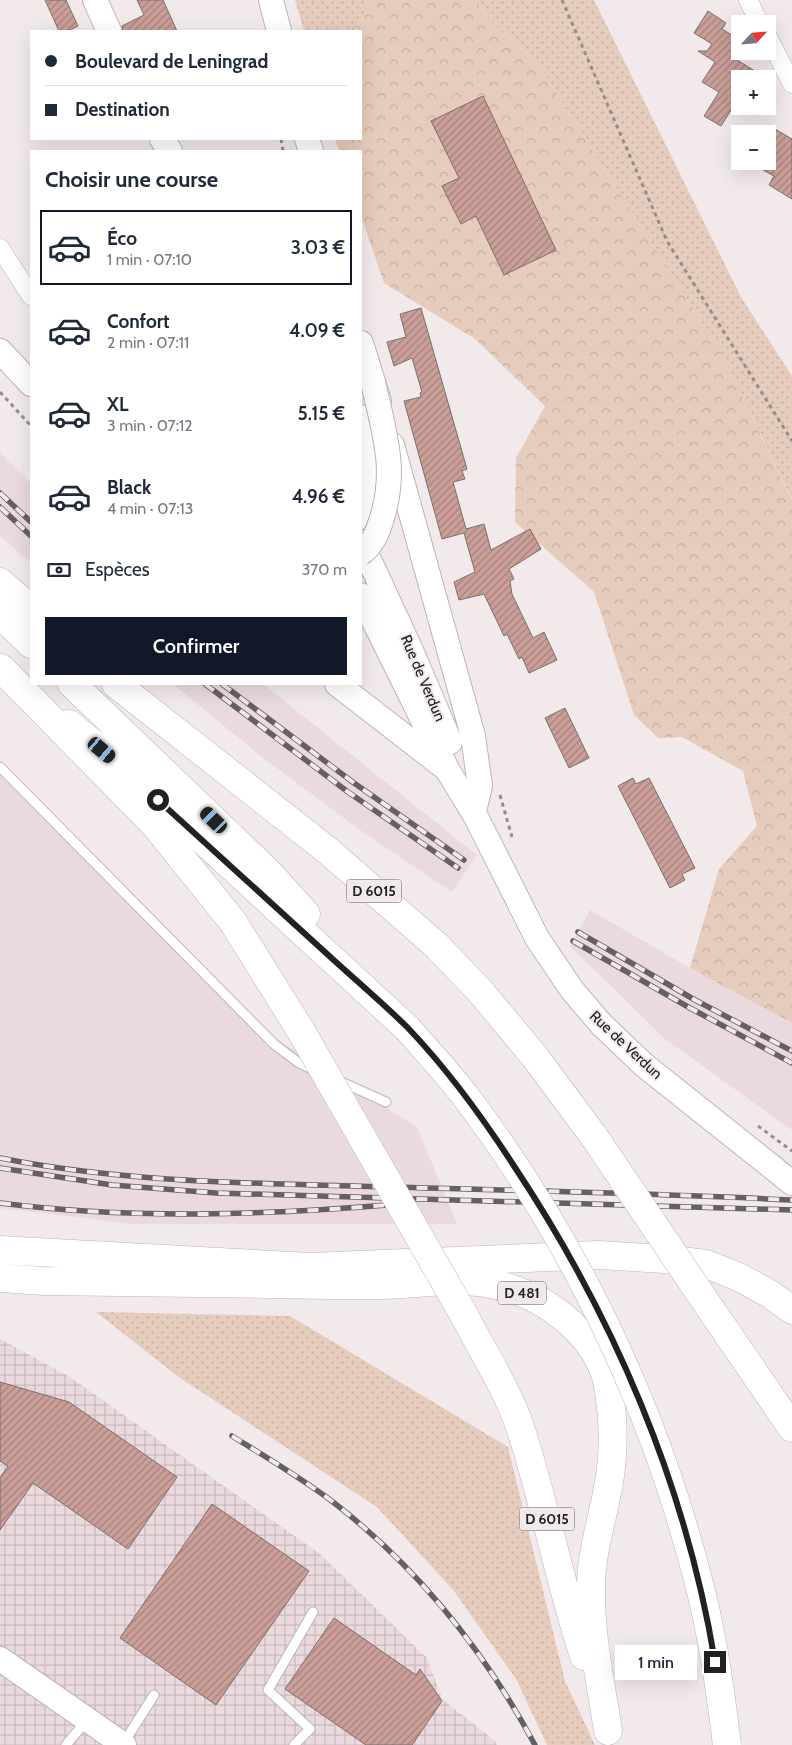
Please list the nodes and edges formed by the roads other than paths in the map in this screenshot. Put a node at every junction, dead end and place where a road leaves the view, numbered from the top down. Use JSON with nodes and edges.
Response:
{"nodes":[{"id":1,"x":95,"y":0,"type":"edge"},
{"id":2,"x":270,"y":0,"type":"edge"},
{"id":3,"x":748,"y":0,"type":"edge"},
{"id":4,"x":756,"y":15,"type":"edge"},
{"id":5,"x":109,"y":30,"type":"edge"},
{"id":6,"x":278,"y":30,"type":"edge"},
{"id":7,"x":776,"y":53,"type":"edge"},
{"id":8,"x":792,"y":84,"type":"edge"},
{"id":9,"x":0,"y":248,"type":"edge"},
{"id":10,"x":30,"y":294,"type":"edge"},
{"id":11,"x":362,"y":346,"type":"edge"},
{"id":12,"x":0,"y":351,"type":"edge"},
{"id":13,"x":373,"y":382,"type":"junction"},
{"id":14,"x":30,"y":383,"type":"edge"},
{"id":15,"x":362,"y":421,"type":"edge"},
{"id":16,"x":362,"y":516,"type":"edge"},
{"id":17,"x":362,"y":544,"type":"edge"},
{"id":18,"x":362,"y":552,"type":"edge"},
{"id":19,"x":0,"y":582,"type":"edge"},
{"id":20,"x":362,"y":597,"type":"edge"},
{"id":21,"x":30,"y":608,"type":"edge"},
{"id":22,"x":0,"y":614,"type":"edge"},
{"id":23,"x":30,"y":643,"type":"edge"},
{"id":24,"x":0,"y":667,"type":"edge"},
{"id":25,"x":73,"y":685,"type":"edge"},
{"id":26,"x":117,"y":685,"type":"edge"},
{"id":27,"x":337,"y":685,"type":"edge"},
{"id":28,"x":0,"y":767,"type":"edge"},
{"id":29,"x":448,"y":770,"type":"junction"},
{"id":30,"x":475,"y":814,"type":"junction"},
{"id":31,"x":408,"y":1029,"type":"junction"},
{"id":32,"x":386,"y":1102,"type":"dead end"},
{"id":33,"x":784,"y":1176,"type":"edge"},
{"id":34,"x":0,"y":1250,"type":"edge"},
{"id":35,"x":0,"y":1278,"type":"edge"},
{"id":36,"x":792,"y":1310,"type":"edge"},
{"id":37,"x":792,"y":1428,"type":"edge"},
{"id":38,"x":313,"y":1612,"type":"dead end"},
{"id":39,"x":0,"y":1659,"type":"edge"},
{"id":40,"x":154,"y":1696,"type":"dead end"},
{"id":41,"x":88,"y":1720,"type":"junction"},
{"id":42,"x":611,"y":1738,"type":"edge"},
{"id":43,"x":66,"y":1745,"type":"edge"},
{"id":44,"x":123,"y":1745,"type":"edge"},
{"id":45,"x":294,"y":1745,"type":"edge"},
{"id":46,"x":727,"y":1745,"type":"edge"}],
"edges":[{"from":1,"to":5,"type":"main road"},
{"from":2,"to":6,"type":"main road"},
{"from":3,"to":4,"type":"street"},
{"from":7,"to":8,"type":"street"},
{"from":9,"to":10,"type":"street"},
{"from":11,"to":13,"type":"main road"},
{"from":12,"to":14,"type":"main road"},
{"from":13,"to":18,"type":"main road","bridge":true},
{"from":13,"to":30,"type":"main road"},
{"from":15,"to":16,"type":"main road"},
{"from":17,"to":30,"type":"main road","name":"Rue de Verdun"},
{"from":19,"to":21,"type":"main road"},
{"from":20,"to":29,"type":"main road","name":"Rue de Verdun"},
{"from":22,"to":23,"type":"main road"},
{"from":24,"to":31,"type":"main road"},
{"from":24,"to":42,"type":"main road","number":"D 6015","bridge":true},
{"from":25,"to":31,"type":"main road"},
{"from":26,"to":37,"type":"main road","number":"D 6015","bridge":true},
{"from":27,"to":29,"type":"main road"},
{"from":28,"to":32,"type":"lane"},
{"from":29,"to":30,"type":"main road","name":"Rue de Verdun"},
{"from":30,"to":33,"type":"main road","name":"Rue de Verdun"},
{"from":31,"to":46,"type":"main road","bridge":true},
{"from":34,"to":36,"type":"main road"},
{"from":35,"to":42,"type":"main road","number":"D 481"},
{"from":38,"to":45,"type":"lane"},
{"from":39,"to":41,"type":"main road"},
{"from":40,"to":44,"type":"lane"},
{"from":41,"to":43,"type":"lane"},
{"from":41,"to":44,"type":"main road"}]}
